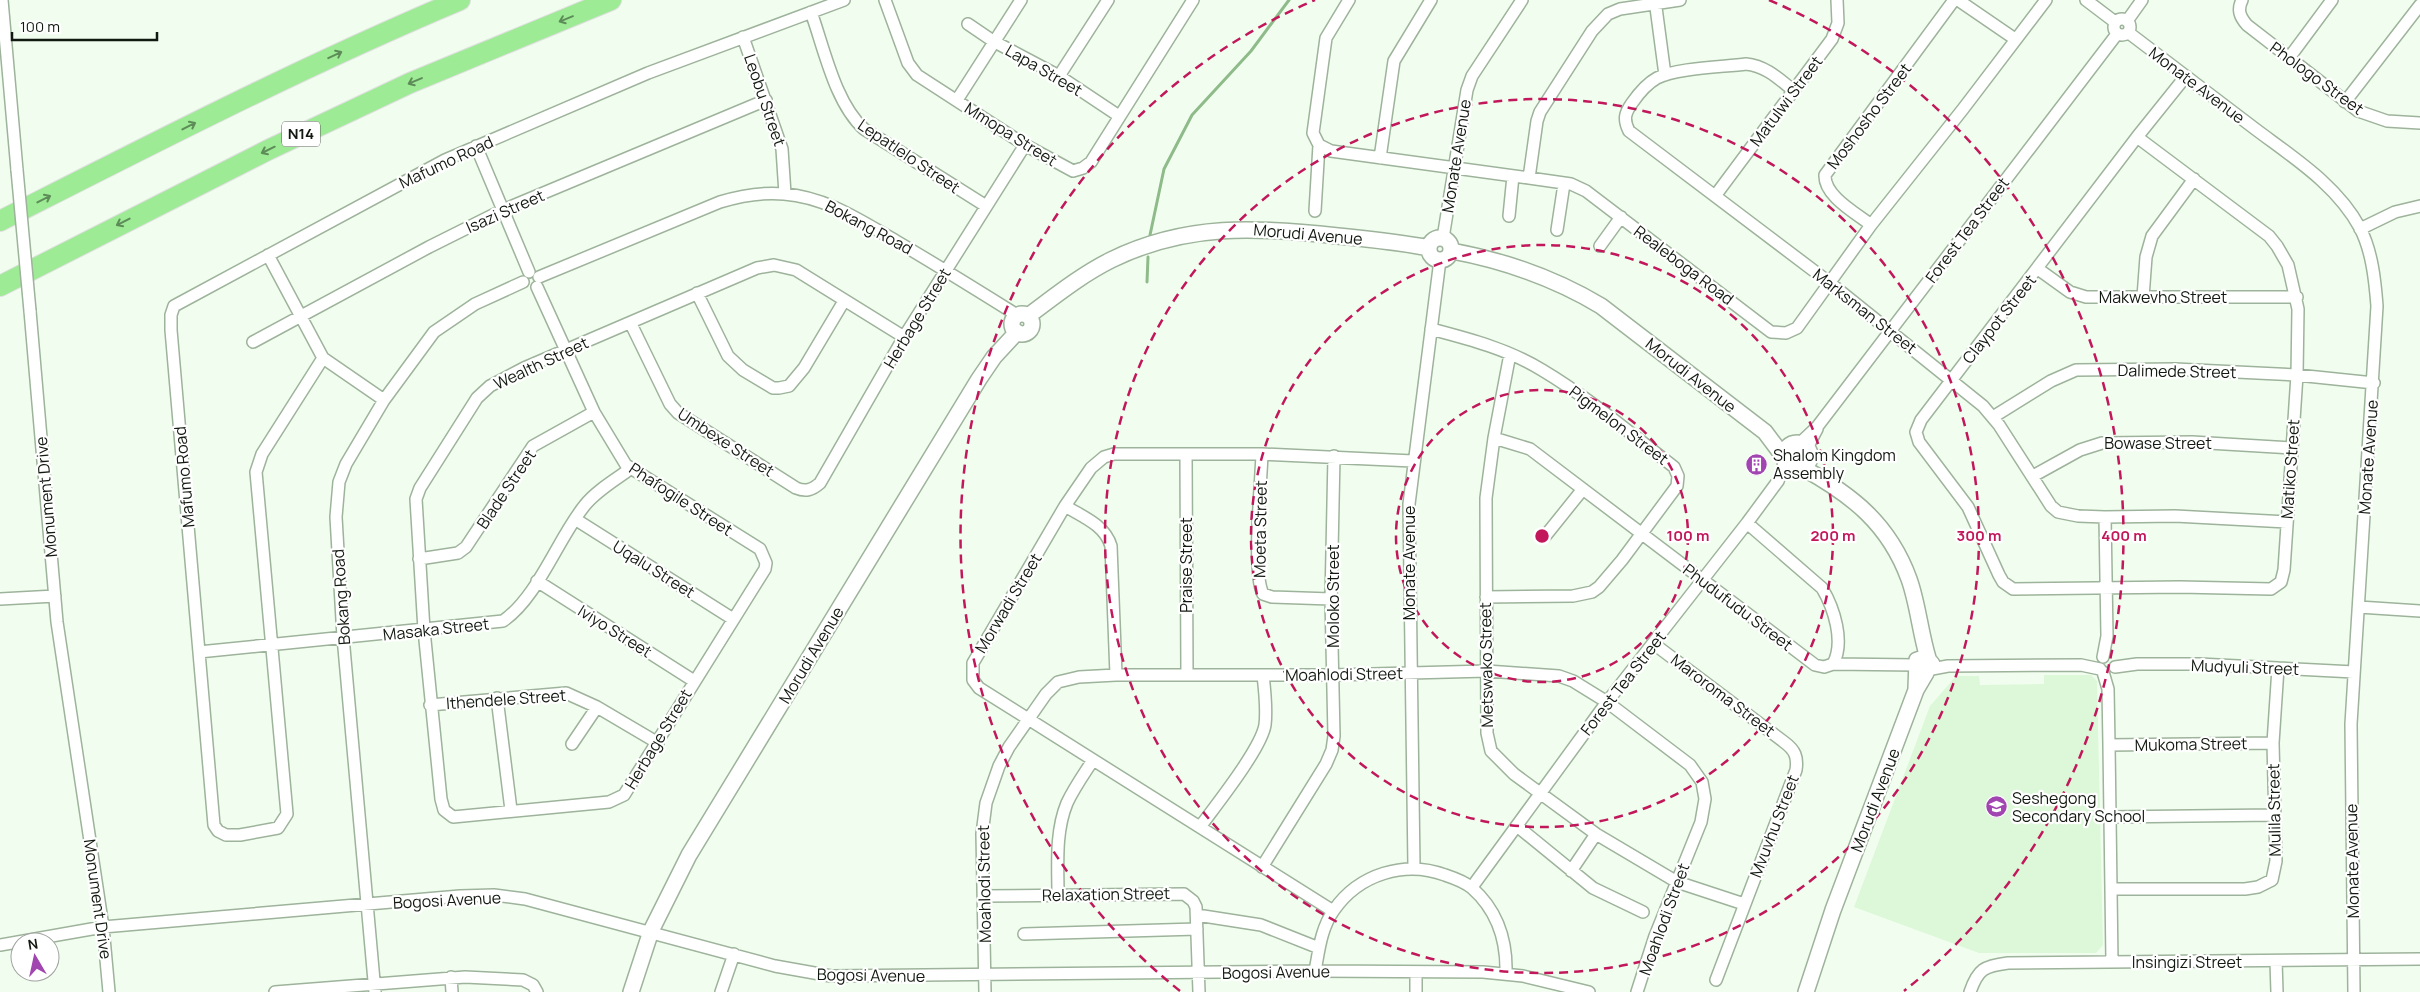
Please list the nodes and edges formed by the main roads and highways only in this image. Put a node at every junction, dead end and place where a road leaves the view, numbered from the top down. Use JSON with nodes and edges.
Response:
{"nodes":[{"id":1,"x":460,"y":0,"type":"edge"},
{"id":2,"x":611,"y":0,"type":"edge"},
{"id":3,"x":0,"y":221,"type":"edge"},
{"id":4,"x":0,"y":286,"type":"edge"}],
"edges":[{"from":3,"to":1,"type":"highway","one_way":true},
{"from":2,"to":4,"type":"highway","number":"N14","one_way":true}]}
